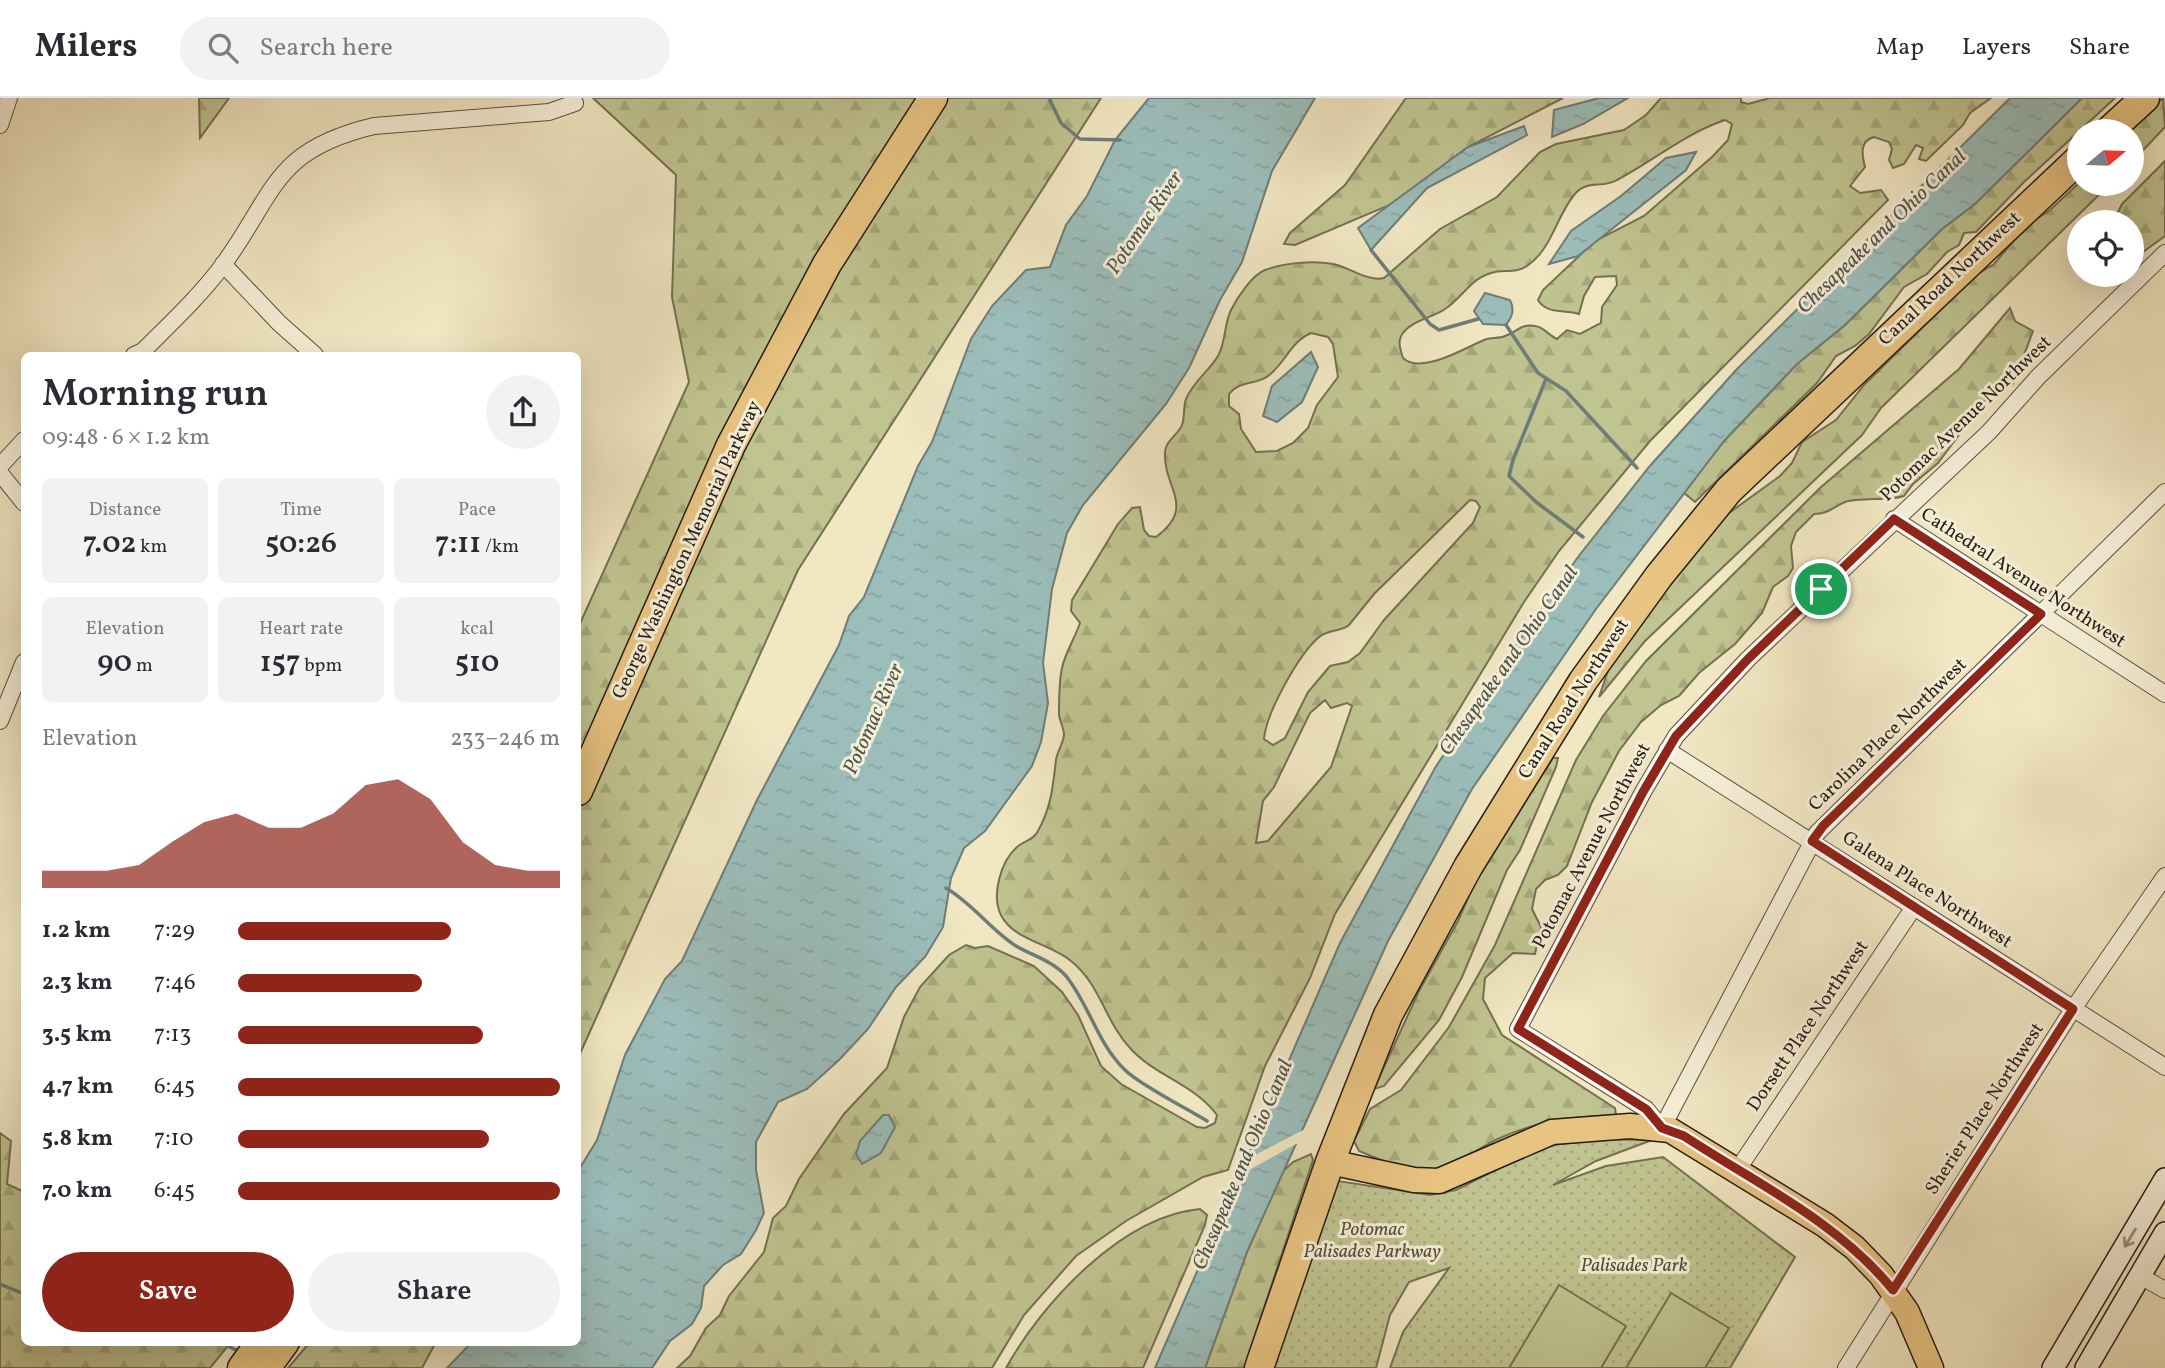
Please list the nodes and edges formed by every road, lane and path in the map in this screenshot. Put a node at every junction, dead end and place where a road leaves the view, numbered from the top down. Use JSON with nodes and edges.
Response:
{"nodes":[{"id":1,"x":9,"y":98,"type":"edge"},
{"id":2,"x":912,"y":98,"type":"edge"},
{"id":3,"x":933,"y":98,"type":"edge"},
{"id":4,"x":2146,"y":98,"type":"edge"},
{"id":5,"x":575,"y":103,"type":"dead end"},
{"id":6,"x":2122,"y":119,"type":"edge"},
{"id":7,"x":0,"y":125,"type":"edge"},
{"id":8,"x":895,"y":141,"type":"junction"},
{"id":9,"x":2067,"y":170,"type":"edge"},
{"id":10,"x":2164,"y":254,"type":"edge"},
{"id":11,"x":223,"y":264,"type":"junction"},
{"id":12,"x":141,"y":352,"type":"edge"},
{"id":13,"x":313,"y":352,"type":"edge"},
{"id":14,"x":21,"y":443,"type":"edge"},
{"id":15,"x":0,"y":466,"type":"edge"},
{"id":16,"x":0,"y":473,"type":"edge"},
{"id":17,"x":2165,"y":492,"type":"edge"},
{"id":18,"x":21,"y":499,"type":"edge"},
{"id":19,"x":1894,"y":519,"type":"junction"},
{"id":20,"x":2041,"y":614,"type":"junction"},
{"id":21,"x":21,"y":670,"type":"edge"},
{"id":22,"x":2165,"y":694,"type":"edge"},
{"id":23,"x":0,"y":721,"type":"edge"},
{"id":24,"x":581,"y":740,"type":"edge"},
{"id":25,"x":1667,"y":750,"type":"junction"},
{"id":26,"x":581,"y":784,"type":"edge"},
{"id":27,"x":1812,"y":841,"type":"junction"},
{"id":28,"x":2165,"y":876,"type":"edge"},
{"id":29,"x":1914,"y":907,"type":"junction"},
{"id":30,"x":2073,"y":1009,"type":"junction"},
{"id":31,"x":2165,"y":1067,"type":"edge"},
{"id":32,"x":1662,"y":1128,"type":"junction"},
{"id":33,"x":1330,"y":1162,"type":"junction"},
{"id":34,"x":1738,"y":1169,"type":"junction"},
{"id":35,"x":2165,"y":1179,"type":"edge"},
{"id":36,"x":2165,"y":1233,"type":"edge"},
{"id":37,"x":2140,"y":1276,"type":"junction"},
{"id":38,"x":1893,"y":1290,"type":"junction"},
{"id":39,"x":2165,"y":1290,"type":"edge"},
{"id":40,"x":258,"y":1346,"type":"edge"},
{"id":41,"x":282,"y":1346,"type":"edge"},
{"id":42,"x":242,"y":1368,"type":"edge"},
{"id":43,"x":266,"y":1368,"type":"edge"},
{"id":44,"x":1259,"y":1368,"type":"edge"},
{"id":45,"x":1846,"y":1368,"type":"edge"},
{"id":46,"x":1931,"y":1368,"type":"edge"},
{"id":47,"x":2053,"y":1368,"type":"edge"},
{"id":48,"x":2086,"y":1368,"type":"edge"}],
"edges":[{"from":1,"to":7,"type":"street"},
{"from":2,"to":8,"type":"highway","name":"George Washington Memorial Parkway"},
{"from":3,"to":8,"type":"highway","name":"George Washington Memorial Parkway"},
{"from":4,"to":6,"type":"highway"},
{"from":5,"to":11,"type":"street"},
{"from":8,"to":24,"type":"highway","name":"George Washington Memorial Parkway"},
{"from":8,"to":26,"type":"highway","name":"George Washington Memorial Parkway"},
{"from":9,"to":33,"type":"highway","name":"Canal Road Northwest"},
{"from":10,"to":19,"type":"street","name":"Potomac Avenue Northwest"},
{"from":11,"to":12,"type":"street"},
{"from":11,"to":13,"type":"street"},
{"from":14,"to":15,"type":"street"},
{"from":16,"to":18,"type":"street"},
{"from":17,"to":20,"type":"street","name":"Carolina Place Northwest"},
{"from":19,"to":20,"type":"street","name":"Cathedral Avenue Northwest"},
{"from":19,"to":25,"type":"street","name":"Potomac Avenue Northwest"},
{"from":20,"to":22,"type":"street","name":"Cathedral Avenue Northwest"},
{"from":20,"to":27,"type":"street","name":"Carolina Place Northwest"},
{"from":21,"to":23,"type":"street"},
{"from":25,"to":27,"type":"street","name":"Galena Place Northwest"},
{"from":25,"to":32,"type":"street","name":"Potomac Avenue Northwest"},
{"from":27,"to":29,"type":"street","name":"Galena Place Northwest"},
{"from":27,"to":32,"type":"street","name":"Carolina Place Northwest"},
{"from":28,"to":30,"type":"street","name":"Sherier Place Northwest"},
{"from":29,"to":30,"type":"street","name":"Galena Place Northwest"},
{"from":29,"to":34,"type":"street","name":"Dorsett Place Northwest"},
{"from":30,"to":31,"type":"street","name":"Galena Place Northwest"},
{"from":30,"to":38,"type":"street","name":"Sherier Place Northwest"},
{"from":32,"to":33,"type":"main road"},
{"from":32,"to":34,"type":"main road"},
{"from":33,"to":44,"type":"highway","name":"Canal Road Northwest"},
{"from":34,"to":38,"type":"main road"},
{"from":35,"to":47,"type":"main road","one_way":true},
{"from":36,"to":37,"type":"main road"},
{"from":37,"to":39,"type":"street"},
{"from":37,"to":48,"type":"main road"},
{"from":38,"to":45,"type":"street","name":"Sherier Place Northwest"},
{"from":38,"to":46,"type":"main road"},
{"from":40,"to":42,"type":"highway"},
{"from":41,"to":43,"type":"highway"}]}
